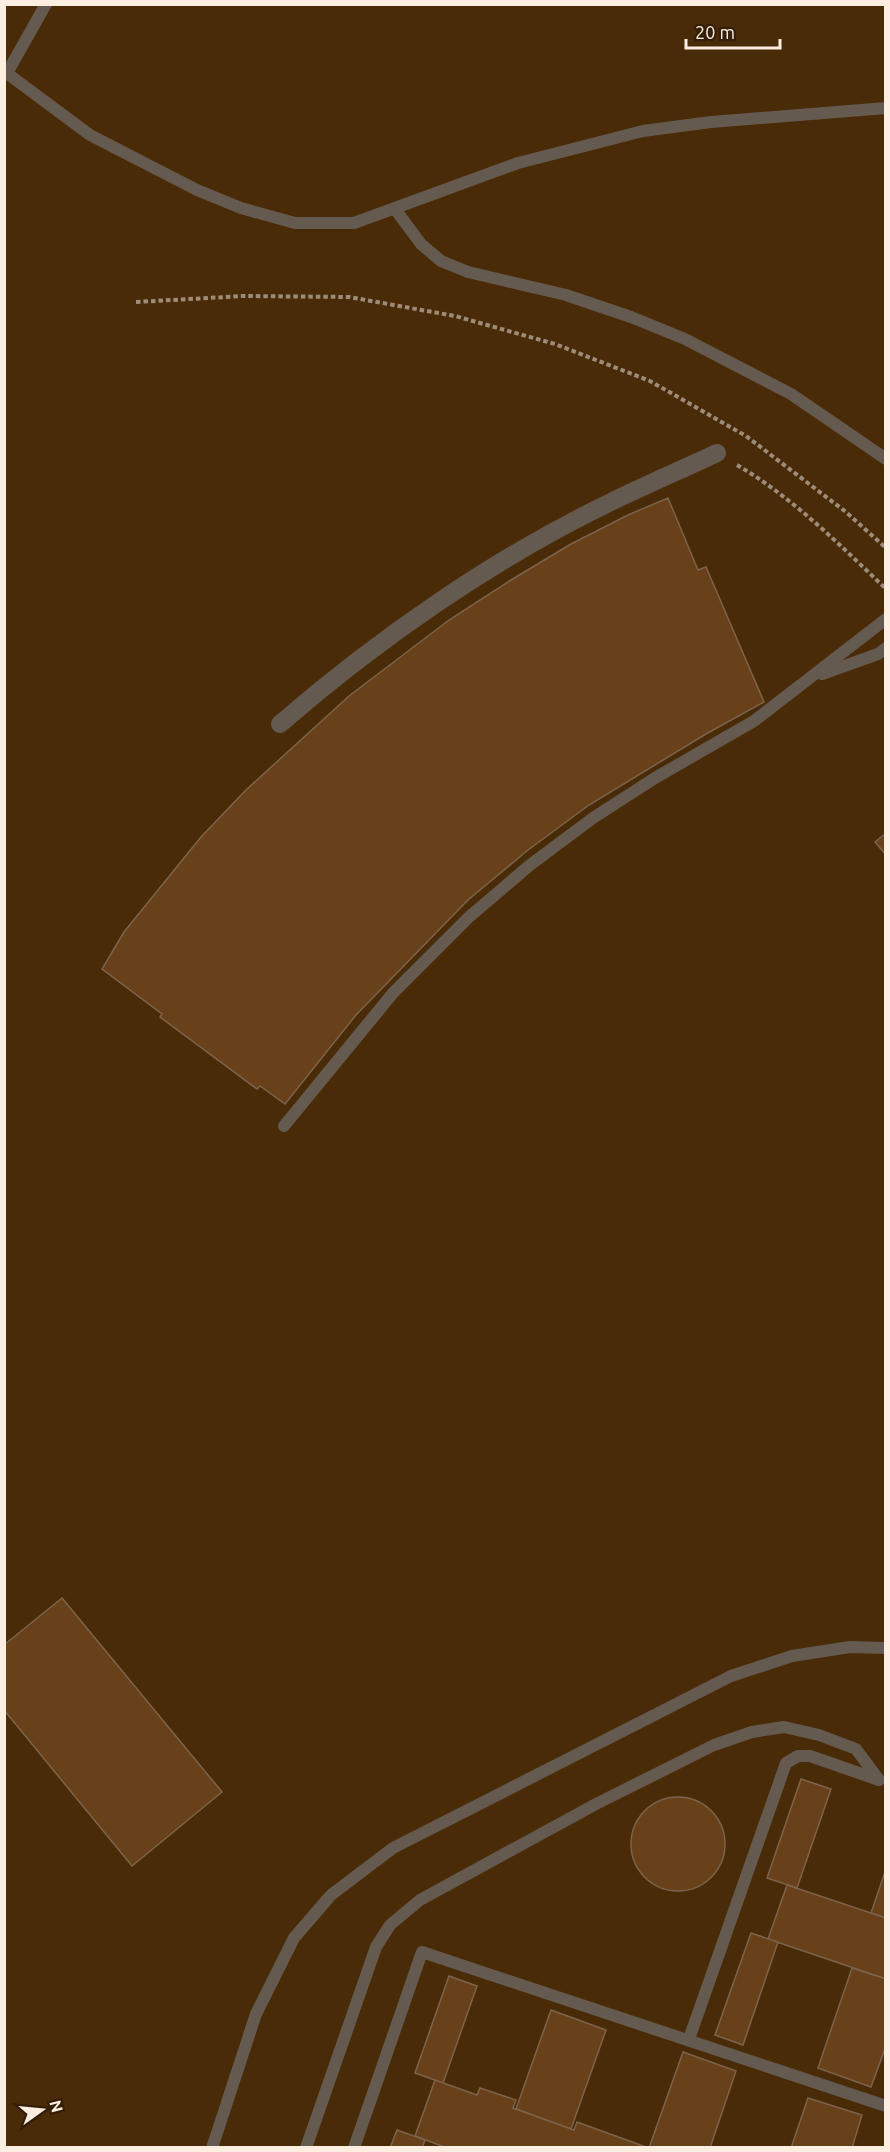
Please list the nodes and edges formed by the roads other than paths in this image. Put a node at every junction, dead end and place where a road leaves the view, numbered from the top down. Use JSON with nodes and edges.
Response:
{"nodes":[{"id":1,"x":46,"y":4,"type":"edge"},
{"id":2,"x":6,"y":72,"type":"edge"},
{"id":3,"x":885,"y":108,"type":"edge"},
{"id":4,"x":395,"y":209,"type":"junction"},
{"id":5,"x":717,"y":453,"type":"road end"},
{"id":6,"x":885,"y":459,"type":"edge"},
{"id":7,"x":885,"y":619,"type":"edge"},
{"id":8,"x":885,"y":648,"type":"edge"},
{"id":9,"x":812,"y":678,"type":"junction"},
{"id":10,"x":280,"y":724,"type":"dead end"},
{"id":11,"x":284,"y":1126,"type":"dead end"},
{"id":12,"x":885,"y":1648,"type":"edge"},
{"id":13,"x":882,"y":1781,"type":"edge"},
{"id":14,"x":689,"y":2039,"type":"junction"},
{"id":15,"x":885,"y":2106,"type":"edge"},
{"id":16,"x":212,"y":2148,"type":"edge"},
{"id":17,"x":306,"y":2148,"type":"edge"},
{"id":18,"x":354,"y":2148,"type":"edge"}],
"edges":[{"from":1,"to":2,"type":"lane"},
{"from":2,"to":4,"type":"lane"},
{"from":3,"to":4,"type":"lane"},
{"from":4,"to":6,"type":"lane"},
{"from":5,"to":10,"type":"street"},
{"from":7,"to":9,"type":"lane"},
{"from":8,"to":9,"type":"lane"},
{"from":9,"to":11,"type":"lane"},
{"from":12,"to":16,"type":"lane"},
{"from":13,"to":14,"type":"lane"},
{"from":13,"to":17,"type":"lane"},
{"from":14,"to":15,"type":"lane"},
{"from":14,"to":18,"type":"lane"}]}
